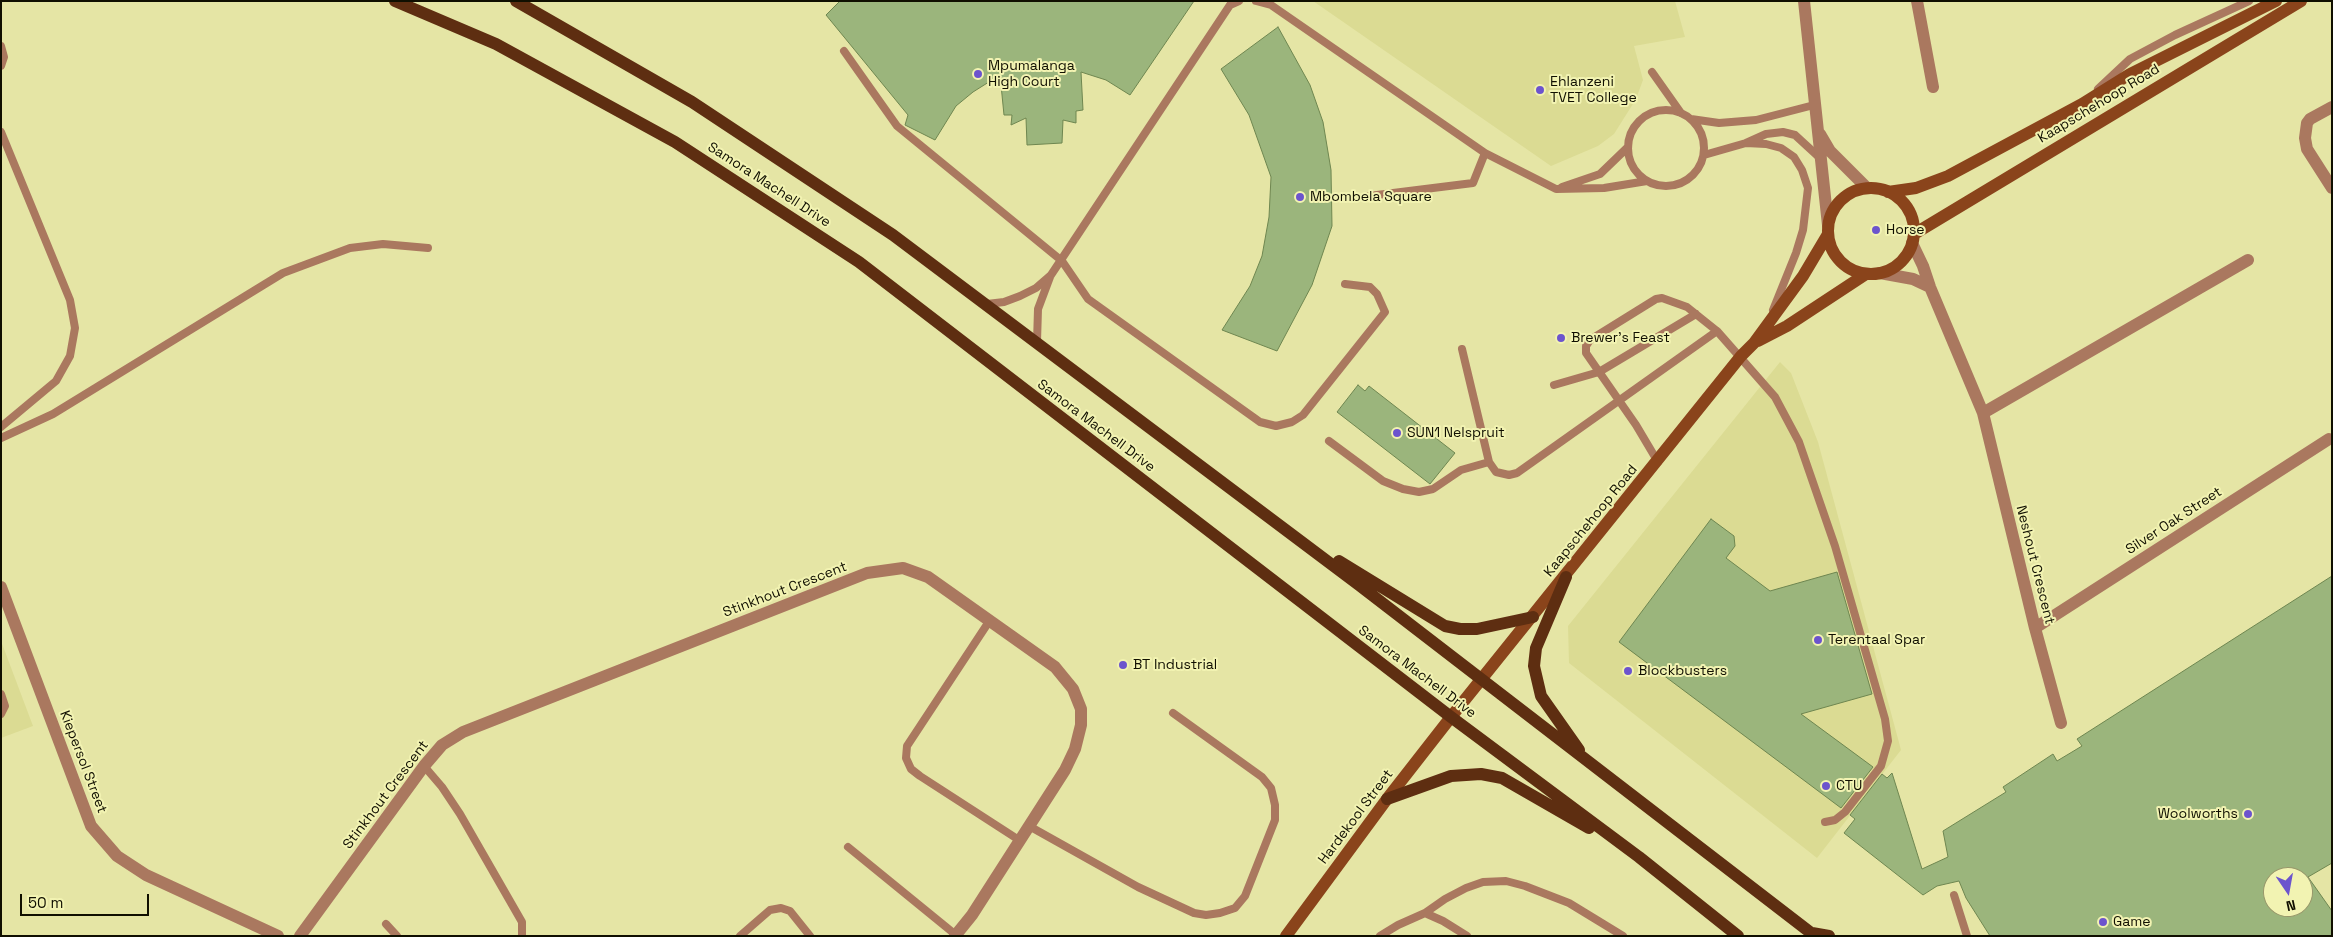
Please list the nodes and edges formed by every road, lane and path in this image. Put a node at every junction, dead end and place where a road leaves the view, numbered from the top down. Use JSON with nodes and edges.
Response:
{"nodes":[{"id":1,"x":396,"y":1,"type":"edge"},
{"id":2,"x":516,"y":1,"type":"edge"},
{"id":3,"x":1239,"y":1,"type":"edge"},
{"id":4,"x":1256,"y":1,"type":"edge"},
{"id":5,"x":1804,"y":1,"type":"edge"},
{"id":6,"x":1917,"y":1,"type":"edge"},
{"id":7,"x":2249,"y":1,"type":"edge"},
{"id":8,"x":2276,"y":1,"type":"edge"},
{"id":9,"x":2301,"y":1,"type":"edge"},
{"id":10,"x":1,"y":46,"type":"edge"},
{"id":11,"x":844,"y":51,"type":"dead end"},
{"id":12,"x":1,"y":66,"type":"edge"},
{"id":13,"x":1652,"y":72,"type":"dead end"},
{"id":14,"x":1933,"y":87,"type":"dead end"},
{"id":15,"x":2082,"y":104,"type":"junction"},
{"id":16,"x":1814,"y":105,"type":"junction"},
{"id":17,"x":2332,"y":107,"type":"edge"},
{"id":18,"x":1681,"y":113,"type":"junction"},
{"id":19,"x":1691,"y":119,"type":"junction"},
{"id":20,"x":1817,"y":130,"type":"junction"},
{"id":21,"x":1,"y":132,"type":"edge"},
{"id":22,"x":1746,"y":143,"type":"junction"},
{"id":23,"x":1628,"y":147,"type":"junction"},
{"id":24,"x":1485,"y":153,"type":"junction"},
{"id":25,"x":1704,"y":155,"type":"junction"},
{"id":26,"x":1820,"y":158,"type":"junction"},
{"id":27,"x":1647,"y":181,"type":"junction"},
{"id":28,"x":1867,"y":188,"type":"junction"},
{"id":29,"x":2332,"y":188,"type":"edge"},
{"id":30,"x":1556,"y":189,"type":"junction"},
{"id":31,"x":1888,"y":192,"type":"junction"},
{"id":32,"x":1369,"y":196,"type":"dead end"},
{"id":33,"x":1828,"y":230,"type":"junction"},
{"id":34,"x":1913,"y":238,"type":"junction"},
{"id":35,"x":428,"y":248,"type":"dead end"},
{"id":36,"x":2248,"y":260,"type":"dead end"},
{"id":37,"x":1062,"y":261,"type":"junction"},
{"id":38,"x":1880,"y":273,"type":"junction"},
{"id":39,"x":1866,"y":274,"type":"junction"},
{"id":40,"x":1051,"y":275,"type":"junction"},
{"id":41,"x":1345,"y":284,"type":"dead end"},
{"id":42,"x":1930,"y":287,"type":"junction"},
{"id":43,"x":987,"y":304,"type":"junction"},
{"id":44,"x":1696,"y":314,"type":"junction"},
{"id":45,"x":1766,"y":328,"type":"junction"},
{"id":46,"x":1718,"y":332,"type":"junction"},
{"id":47,"x":1037,"y":342,"type":"junction"},
{"id":48,"x":1754,"y":344,"type":"junction"},
{"id":49,"x":1462,"y":349,"type":"dead end"},
{"id":50,"x":1741,"y":356,"type":"junction"},
{"id":51,"x":1599,"y":372,"type":"junction"},
{"id":52,"x":1554,"y":384,"type":"dead end"},
{"id":53,"x":1620,"y":401,"type":"junction"},
{"id":54,"x":1983,"y":413,"type":"junction"},
{"id":55,"x":1,"y":427,"type":"edge"},
{"id":56,"x":1,"y":438,"type":"edge"},
{"id":57,"x":2329,"y":439,"type":"dead end"},
{"id":58,"x":1329,"y":441,"type":"dead end"},
{"id":59,"x":1489,"y":462,"type":"junction"},
{"id":60,"x":1658,"y":462,"type":"junction"},
{"id":61,"x":1256,"y":509,"type":"junction"},
{"id":62,"x":1566,"y":576,"type":"junction"},
{"id":63,"x":1,"y":587,"type":"edge"},
{"id":64,"x":1533,"y":617,"type":"junction"},
{"id":65,"x":990,"y":620,"type":"junction"},
{"id":66,"x":2035,"y":628,"type":"junction"},
{"id":67,"x":1482,"y":681,"type":"junction"},
{"id":68,"x":1,"y":694,"type":"edge"},
{"id":69,"x":1173,"y":713,"type":"dead end"},
{"id":70,"x":1,"y":714,"type":"edge"},
{"id":71,"x":1451,"y":717,"type":"junction"},
{"id":72,"x":2062,"y":723,"type":"dead end"},
{"id":73,"x":1590,"y":764,"type":"junction"},
{"id":74,"x":424,"y":766,"type":"junction"},
{"id":75,"x":1387,"y":799,"type":"junction"},
{"id":76,"x":1825,"y":822,"type":"dead end"},
{"id":77,"x":1029,"y":826,"type":"junction"},
{"id":78,"x":1019,"y":840,"type":"junction"},
{"id":79,"x":848,"y":847,"type":"dead end"},
{"id":80,"x":1639,"y":857,"type":"junction"},
{"id":81,"x":1954,"y":895,"type":"dead end"},
{"id":82,"x":1425,"y":913,"type":"junction"},
{"id":83,"x":386,"y":924,"type":"dead end"},
{"id":84,"x":1814,"y":935,"type":"edge"},
{"id":85,"x":278,"y":936,"type":"edge"},
{"id":86,"x":300,"y":936,"type":"edge"},
{"id":87,"x":397,"y":936,"type":"edge"},
{"id":88,"x":522,"y":936,"type":"edge"},
{"id":89,"x":740,"y":936,"type":"edge"},
{"id":90,"x":810,"y":936,"type":"edge"},
{"id":91,"x":956,"y":936,"type":"edge"},
{"id":92,"x":1286,"y":936,"type":"edge"},
{"id":93,"x":1380,"y":936,"type":"edge"},
{"id":94,"x":1467,"y":936,"type":"edge"},
{"id":95,"x":1623,"y":936,"type":"edge"},
{"id":96,"x":1738,"y":936,"type":"edge"},
{"id":97,"x":1829,"y":936,"type":"edge"},
{"id":98,"x":1967,"y":936,"type":"edge"}],
"edges":[{"from":1,"to":71,"type":"main road","name":"Samora Machell Drive"},
{"from":2,"to":43,"type":"main road","name":"Samora Machell Drive"},
{"from":3,"to":37,"type":"lane"},
{"from":4,"to":24,"type":"lane"},
{"from":5,"to":16,"type":"street"},
{"from":6,"to":14,"type":"street"},
{"from":7,"to":15,"type":"lane"},
{"from":8,"to":15,"type":"main road","name":"Kaapschehoop Road"},
{"from":9,"to":34,"type":"main road","name":"Kaapschehoop Road"},
{"from":10,"to":12,"type":"lane"},
{"from":11,"to":37,"type":"lane"},
{"from":13,"to":18,"type":"lane"},
{"from":15,"to":31,"type":"main road","name":"Kaapschehoop Road"},
{"from":16,"to":19,"type":"lane"},
{"from":16,"to":20,"type":"street"},
{"from":17,"to":29,"type":"street"},
{"from":18,"to":19,"type":"lane"},
{"from":18,"to":23,"type":"lane"},
{"from":19,"to":25,"type":"lane"},
{"from":20,"to":26,"type":"street"},
{"from":20,"to":28,"type":"street"},
{"from":21,"to":55,"type":"lane"},
{"from":22,"to":25,"type":"lane"},
{"from":22,"to":26,"type":"lane"},
{"from":22,"to":45,"type":"lane"},
{"from":23,"to":27,"type":"lane"},
{"from":23,"to":30,"type":"lane"},
{"from":24,"to":30,"type":"lane"},
{"from":24,"to":32,"type":"lane"},
{"from":25,"to":27,"type":"lane"},
{"from":26,"to":33,"type":"street"},
{"from":27,"to":30,"type":"lane"},
{"from":28,"to":31,"type":"main road"},
{"from":28,"to":33,"type":"main road"},
{"from":31,"to":34,"type":"main road"},
{"from":33,"to":39,"type":"main road"},
{"from":33,"to":45,"type":"main road"},
{"from":34,"to":38,"type":"main road"},
{"from":34,"to":42,"type":"street","name":"Neshout Crescent"},
{"from":35,"to":56,"type":"lane"},
{"from":36,"to":54,"type":"street"},
{"from":37,"to":40,"type":"lane"},
{"from":37,"to":41,"type":"lane"},
{"from":38,"to":39,"type":"main road"},
{"from":38,"to":42,"type":"street"},
{"from":39,"to":48,"type":"main road"},
{"from":40,"to":43,"type":"lane"},
{"from":40,"to":47,"type":"lane"},
{"from":42,"to":54,"type":"street","name":"Neshout Crescent"},
{"from":43,"to":47,"type":"main road","name":"Samora Machell Drive"},
{"from":44,"to":46,"type":"lane"},
{"from":44,"to":51,"type":"lane"},
{"from":44,"to":51,"type":"lane"},
{"from":45,"to":48,"type":"main road"},
{"from":46,"to":50,"type":"lane"},
{"from":46,"to":53,"type":"lane"},
{"from":47,"to":61,"type":"main road","name":"Samora Machell Drive"},
{"from":48,"to":50,"type":"main road","name":"Kaapschehoop Road"},
{"from":49,"to":59,"type":"lane"},
{"from":50,"to":60,"type":"main road","name":"Kaapschehoop Road"},
{"from":50,"to":76,"type":"lane"},
{"from":51,"to":52,"type":"lane"},
{"from":51,"to":53,"type":"lane"},
{"from":53,"to":59,"type":"lane"},
{"from":53,"to":60,"type":"lane"},
{"from":54,"to":66,"type":"street","name":"Neshout Crescent"},
{"from":57,"to":66,"type":"street","name":"Silver Oak Street"},
{"from":58,"to":59,"type":"lane"},
{"from":60,"to":62,"type":"main road","name":"Kaapschehoop Road"},
{"from":61,"to":64,"type":"main road"},
{"from":61,"to":67,"type":"main road","name":"Samora Machell Drive"},
{"from":62,"to":64,"type":"main road","name":"Kaapschehoop Road"},
{"from":62,"to":73,"type":"main road"},
{"from":63,"to":85,"type":"street","name":"Kiepersol Street"},
{"from":64,"to":67,"type":"main road","name":"Kaapschehoop Road"},
{"from":65,"to":74,"type":"street","name":"Stinkhout Crescent"},
{"from":65,"to":77,"type":"street","name":"Stinkhout Crescent"},
{"from":65,"to":78,"type":"lane"},
{"from":66,"to":72,"type":"street","name":"Neshout Crescent"},
{"from":67,"to":71,"type":"main road","name":"Kaapschehoop Road"},
{"from":67,"to":73,"type":"main road","name":"Samora Machell Drive"},
{"from":68,"to":70,"type":"lane"},
{"from":69,"to":77,"type":"lane"},
{"from":71,"to":75,"type":"main road","name":"Hardekool Street"},
{"from":71,"to":80,"type":"main road","name":"Samora Machell Drive"},
{"from":73,"to":84,"type":"main road","name":"Samora Machell Drive"},
{"from":74,"to":86,"type":"street","name":"Stinkhout Crescent"},
{"from":74,"to":88,"type":"lane"},
{"from":75,"to":80,"type":"main road"},
{"from":75,"to":92,"type":"main road","name":"Hardekool Street"},
{"from":77,"to":78,"type":"street","name":"Stinkhout Crescent"},
{"from":78,"to":91,"type":"street","name":"Stinkhout Crescent"},
{"from":79,"to":91,"type":"lane"},
{"from":80,"to":96,"type":"main road","name":"Samora Machell Drive"},
{"from":81,"to":98,"type":"lane"},
{"from":82,"to":93,"type":"lane"},
{"from":82,"to":94,"type":"lane"},
{"from":82,"to":95,"type":"lane"},
{"from":83,"to":87,"type":"lane"},
{"from":84,"to":97,"type":"main road"},
{"from":89,"to":90,"type":"lane"}]}
